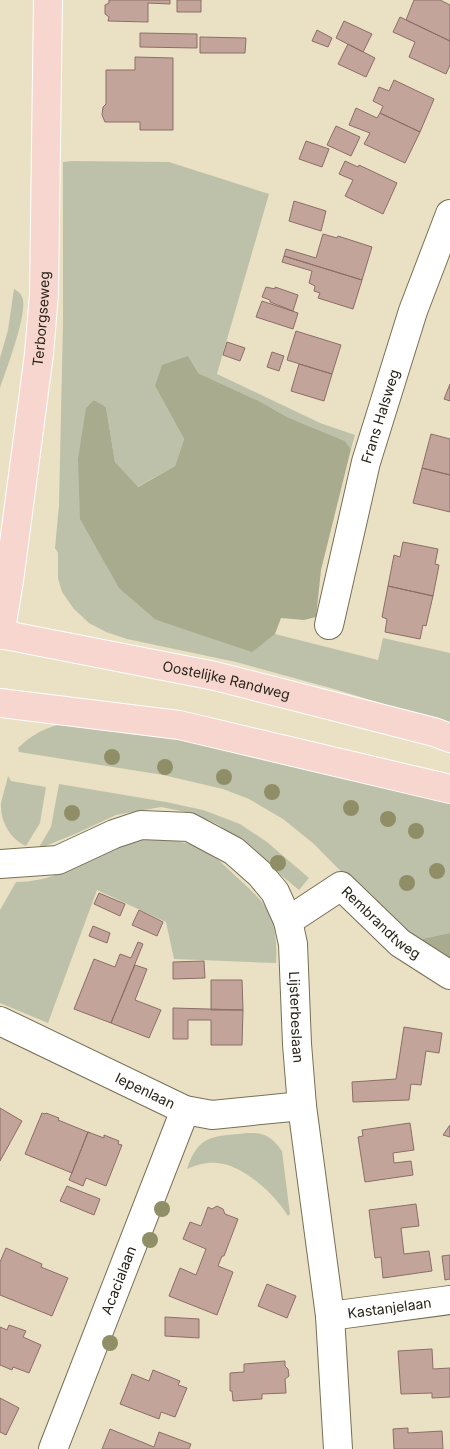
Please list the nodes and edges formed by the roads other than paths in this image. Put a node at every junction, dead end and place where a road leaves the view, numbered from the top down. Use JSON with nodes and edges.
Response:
{"nodes":[{"id":1,"x":48,"y":0,"type":"edge"},
{"id":2,"x":450,"y":214,"type":"edge"},
{"id":3,"x":329,"y":625,"type":"dead end"},
{"id":4,"x":0,"y":634,"type":"edge"},
{"id":5,"x":0,"y":703,"type":"edge"},
{"id":6,"x":450,"y":738,"type":"edge"},
{"id":7,"x":450,"y":789,"type":"edge"},
{"id":8,"x":0,"y":864,"type":"edge"},
{"id":9,"x":288,"y":921,"type":"junction"},
{"id":10,"x":450,"y":975,"type":"edge"},
{"id":11,"x":0,"y":1021,"type":"edge"},
{"id":12,"x":302,"y":1106,"type":"junction"},
{"id":13,"x":185,"y":1110,"type":"junction"},
{"id":14,"x":450,"y":1300,"type":"edge"},
{"id":15,"x":330,"y":1316,"type":"junction"},
{"id":16,"x":53,"y":1449,"type":"edge"},
{"id":17,"x":338,"y":1449,"type":"edge"}],
"edges":[{"from":1,"to":4,"type":"main road","name":"Terborgseweg"},
{"from":2,"to":3,"type":"street","name":"Frans Halsweg"},
{"from":4,"to":6,"type":"main road","name":"Oostelijke Randweg"},
{"from":5,"to":7,"type":"main road"},
{"from":8,"to":9,"type":"street","name":"Lijsterbeslaan"},
{"from":9,"to":10,"type":"street","name":"Rembrandtweg"},
{"from":9,"to":12,"type":"street","name":"Lijsterbeslaan"},
{"from":11,"to":13,"type":"street","name":"Iepenlaan"},
{"from":12,"to":13,"type":"street","name":"Iepenlaan"},
{"from":12,"to":15,"type":"street","name":"Lijsterbeslaan"},
{"from":13,"to":16,"type":"street","name":"Acacialaan"},
{"from":14,"to":15,"type":"street","name":"Kastanjelaan"},
{"from":15,"to":17,"type":"street","name":"Lijsterbeslaan"}]}
